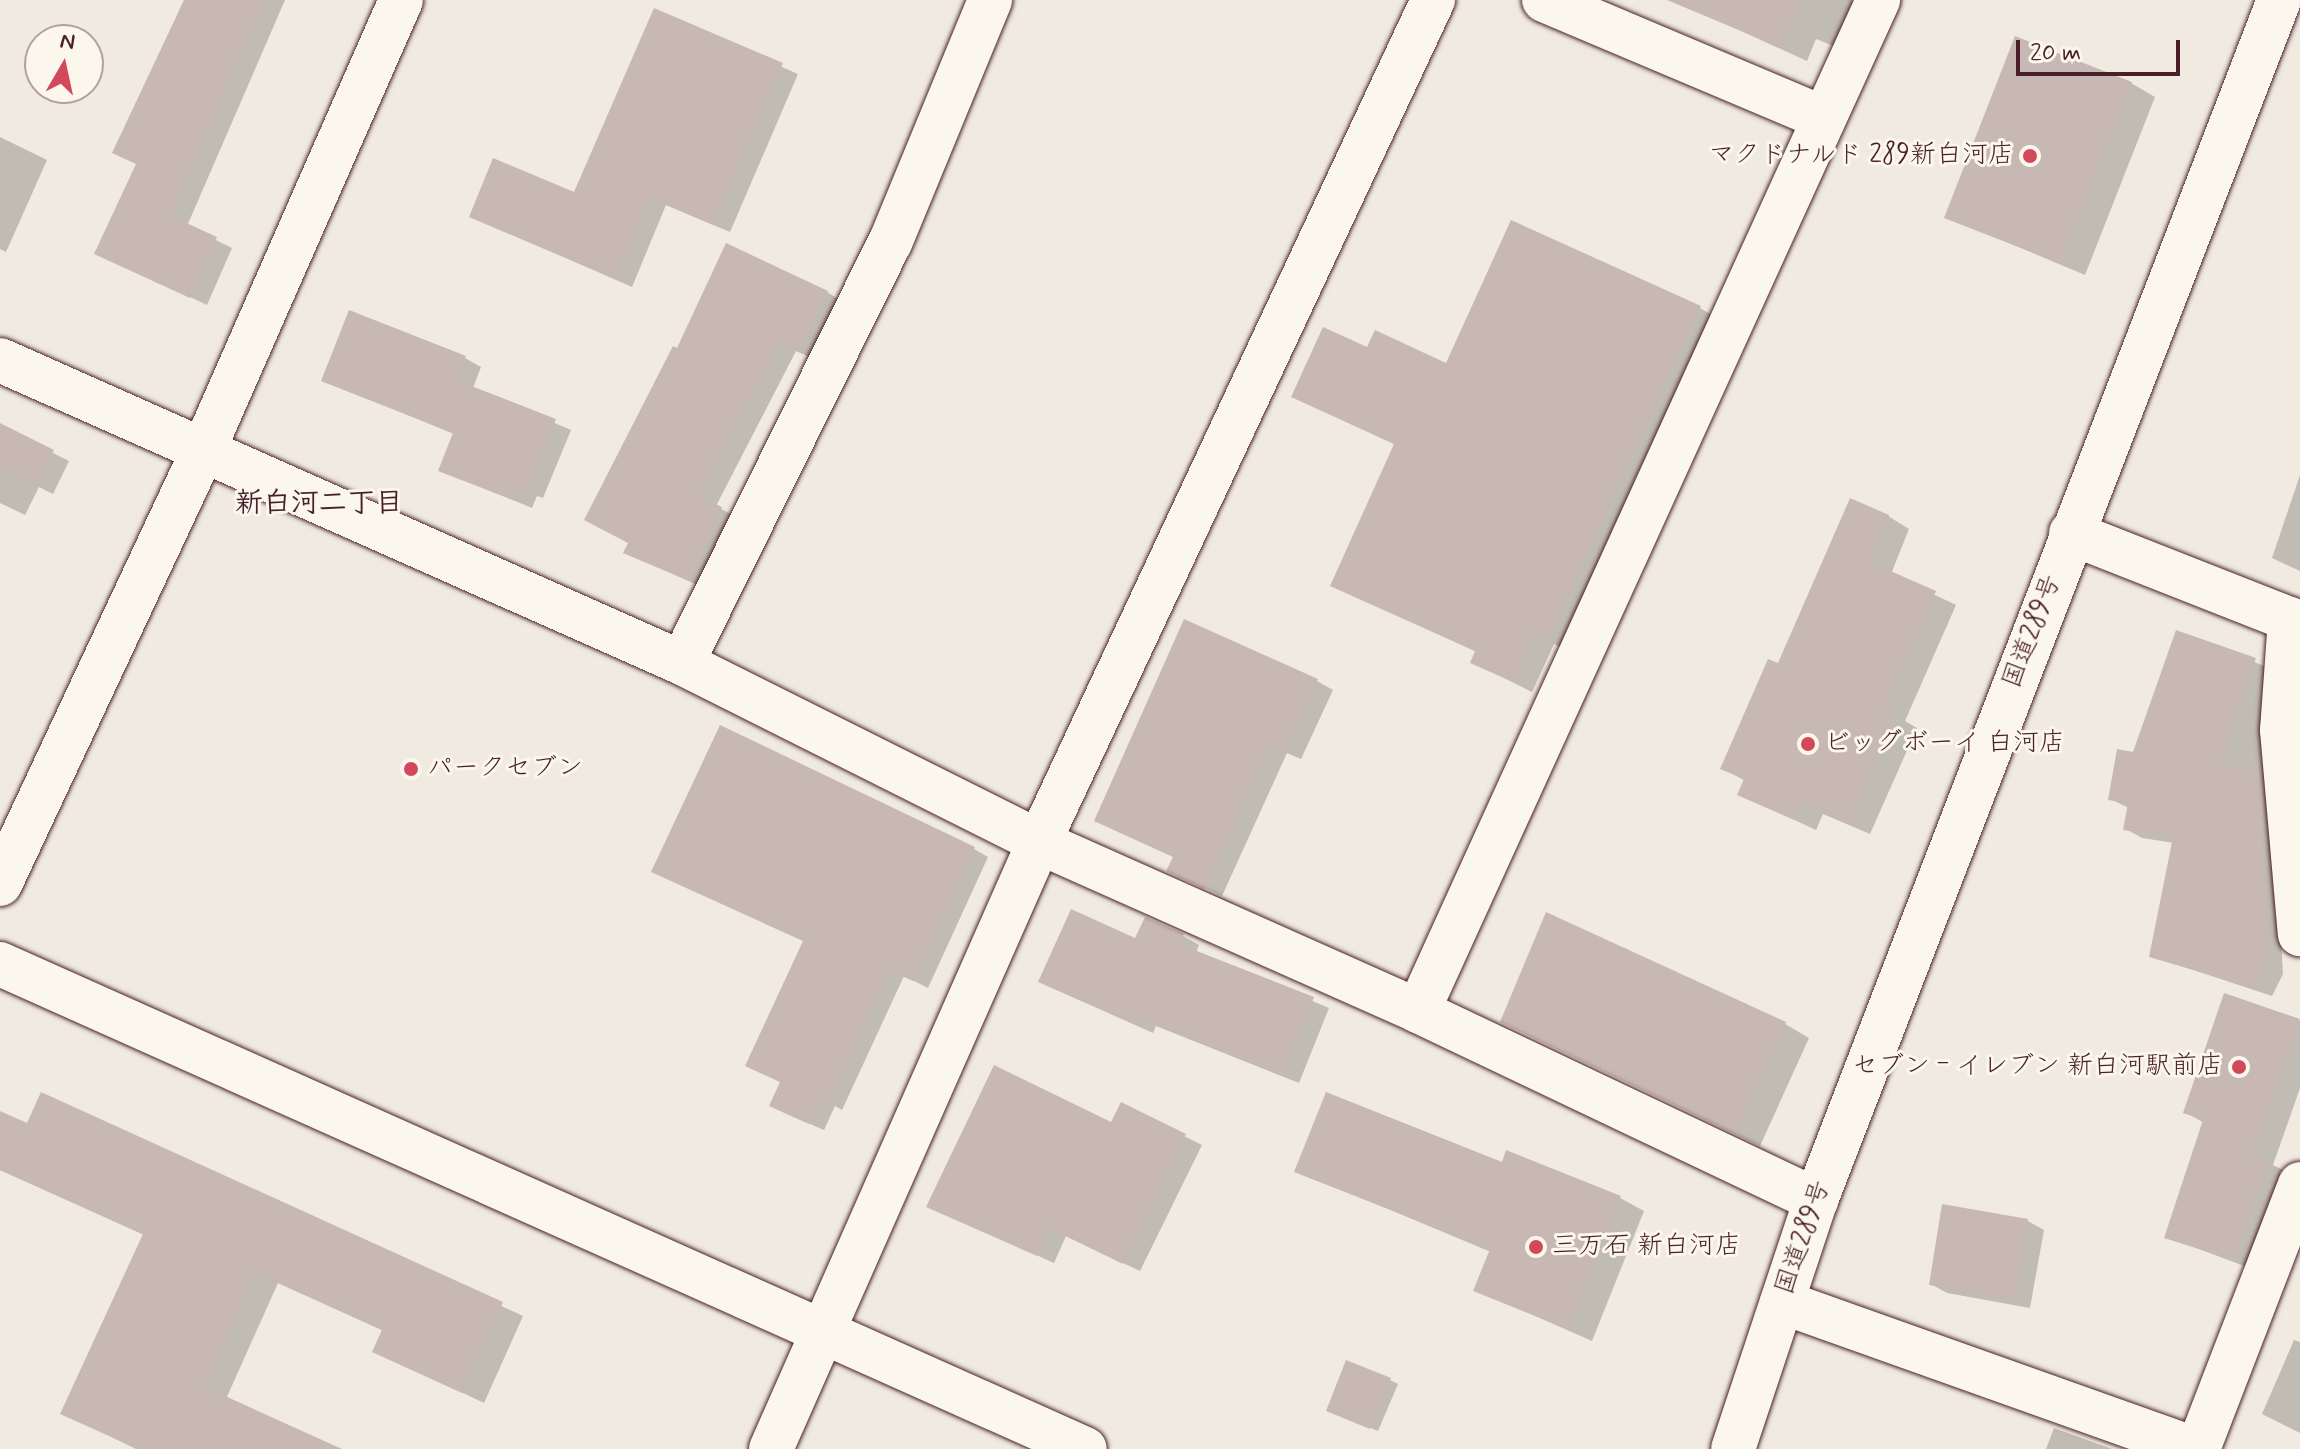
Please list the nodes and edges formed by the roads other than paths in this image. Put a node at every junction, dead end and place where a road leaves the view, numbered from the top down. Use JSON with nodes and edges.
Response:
{"nodes":[{"id":1,"x":401,"y":0,"type":"edge"},
{"id":2,"x":990,"y":0,"type":"edge"},
{"id":3,"x":1433,"y":0,"type":"edge"},
{"id":4,"x":1544,"y":0,"type":"edge"},
{"id":5,"x":1878,"y":0,"type":"edge"},
{"id":6,"x":2279,"y":0,"type":"edge"},
{"id":7,"x":1821,"y":117,"type":"junction"},
{"id":8,"x":0,"y":360,"type":"edge"},
{"id":9,"x":204,"y":449,"type":"junction"},
{"id":10,"x":2071,"y":533,"type":"junction"},
{"id":11,"x":2295,"y":621,"type":"edge"},
{"id":12,"x":682,"y":663,"type":"junction"},
{"id":13,"x":1039,"y":842,"type":"junction"},
{"id":14,"x":0,"y":884,"type":"edge"},
{"id":15,"x":2300,"y":934,"type":"edge"},
{"id":16,"x":0,"y":964,"type":"edge"},
{"id":17,"x":1418,"y":1011,"type":"junction"},
{"id":18,"x":2300,"y":1184,"type":"edge"},
{"id":19,"x":1816,"y":1200,"type":"junction"},
{"id":20,"x":1782,"y":1302,"type":"junction"},
{"id":21,"x":825,"y":1332,"type":"junction"},
{"id":22,"x":771,"y":1449,"type":"edge"},
{"id":23,"x":1085,"y":1449,"type":"edge"},
{"id":24,"x":1733,"y":1449,"type":"edge"},
{"id":25,"x":2196,"y":1449,"type":"edge"}],
"edges":[{"from":1,"to":9,"type":"main road"},
{"from":2,"to":12,"type":"main road"},
{"from":3,"to":13,"type":"main road"},
{"from":4,"to":7,"type":"main road"},
{"from":5,"to":7,"type":"main road"},
{"from":6,"to":10,"type":"main road","name":"国道289号"},
{"from":7,"to":17,"type":"main road"},
{"from":8,"to":9,"type":"main road"},
{"from":9,"to":12,"type":"main road"},
{"from":9,"to":14,"type":"main road"},
{"from":10,"to":11,"type":"main road"},
{"from":10,"to":19,"type":"main road","name":"国道289号"},
{"from":11,"to":15,"type":"main road"},
{"from":12,"to":13,"type":"main road"},
{"from":13,"to":17,"type":"main road"},
{"from":13,"to":21,"type":"main road"},
{"from":16,"to":21,"type":"main road"},
{"from":17,"to":19,"type":"main road"},
{"from":18,"to":25,"type":"main road"},
{"from":19,"to":20,"type":"main road","name":"国道289号"},
{"from":20,"to":24,"type":"main road","name":"国道289号"},
{"from":20,"to":25,"type":"main road"},
{"from":21,"to":22,"type":"main road"},
{"from":21,"to":23,"type":"main road"}]}
